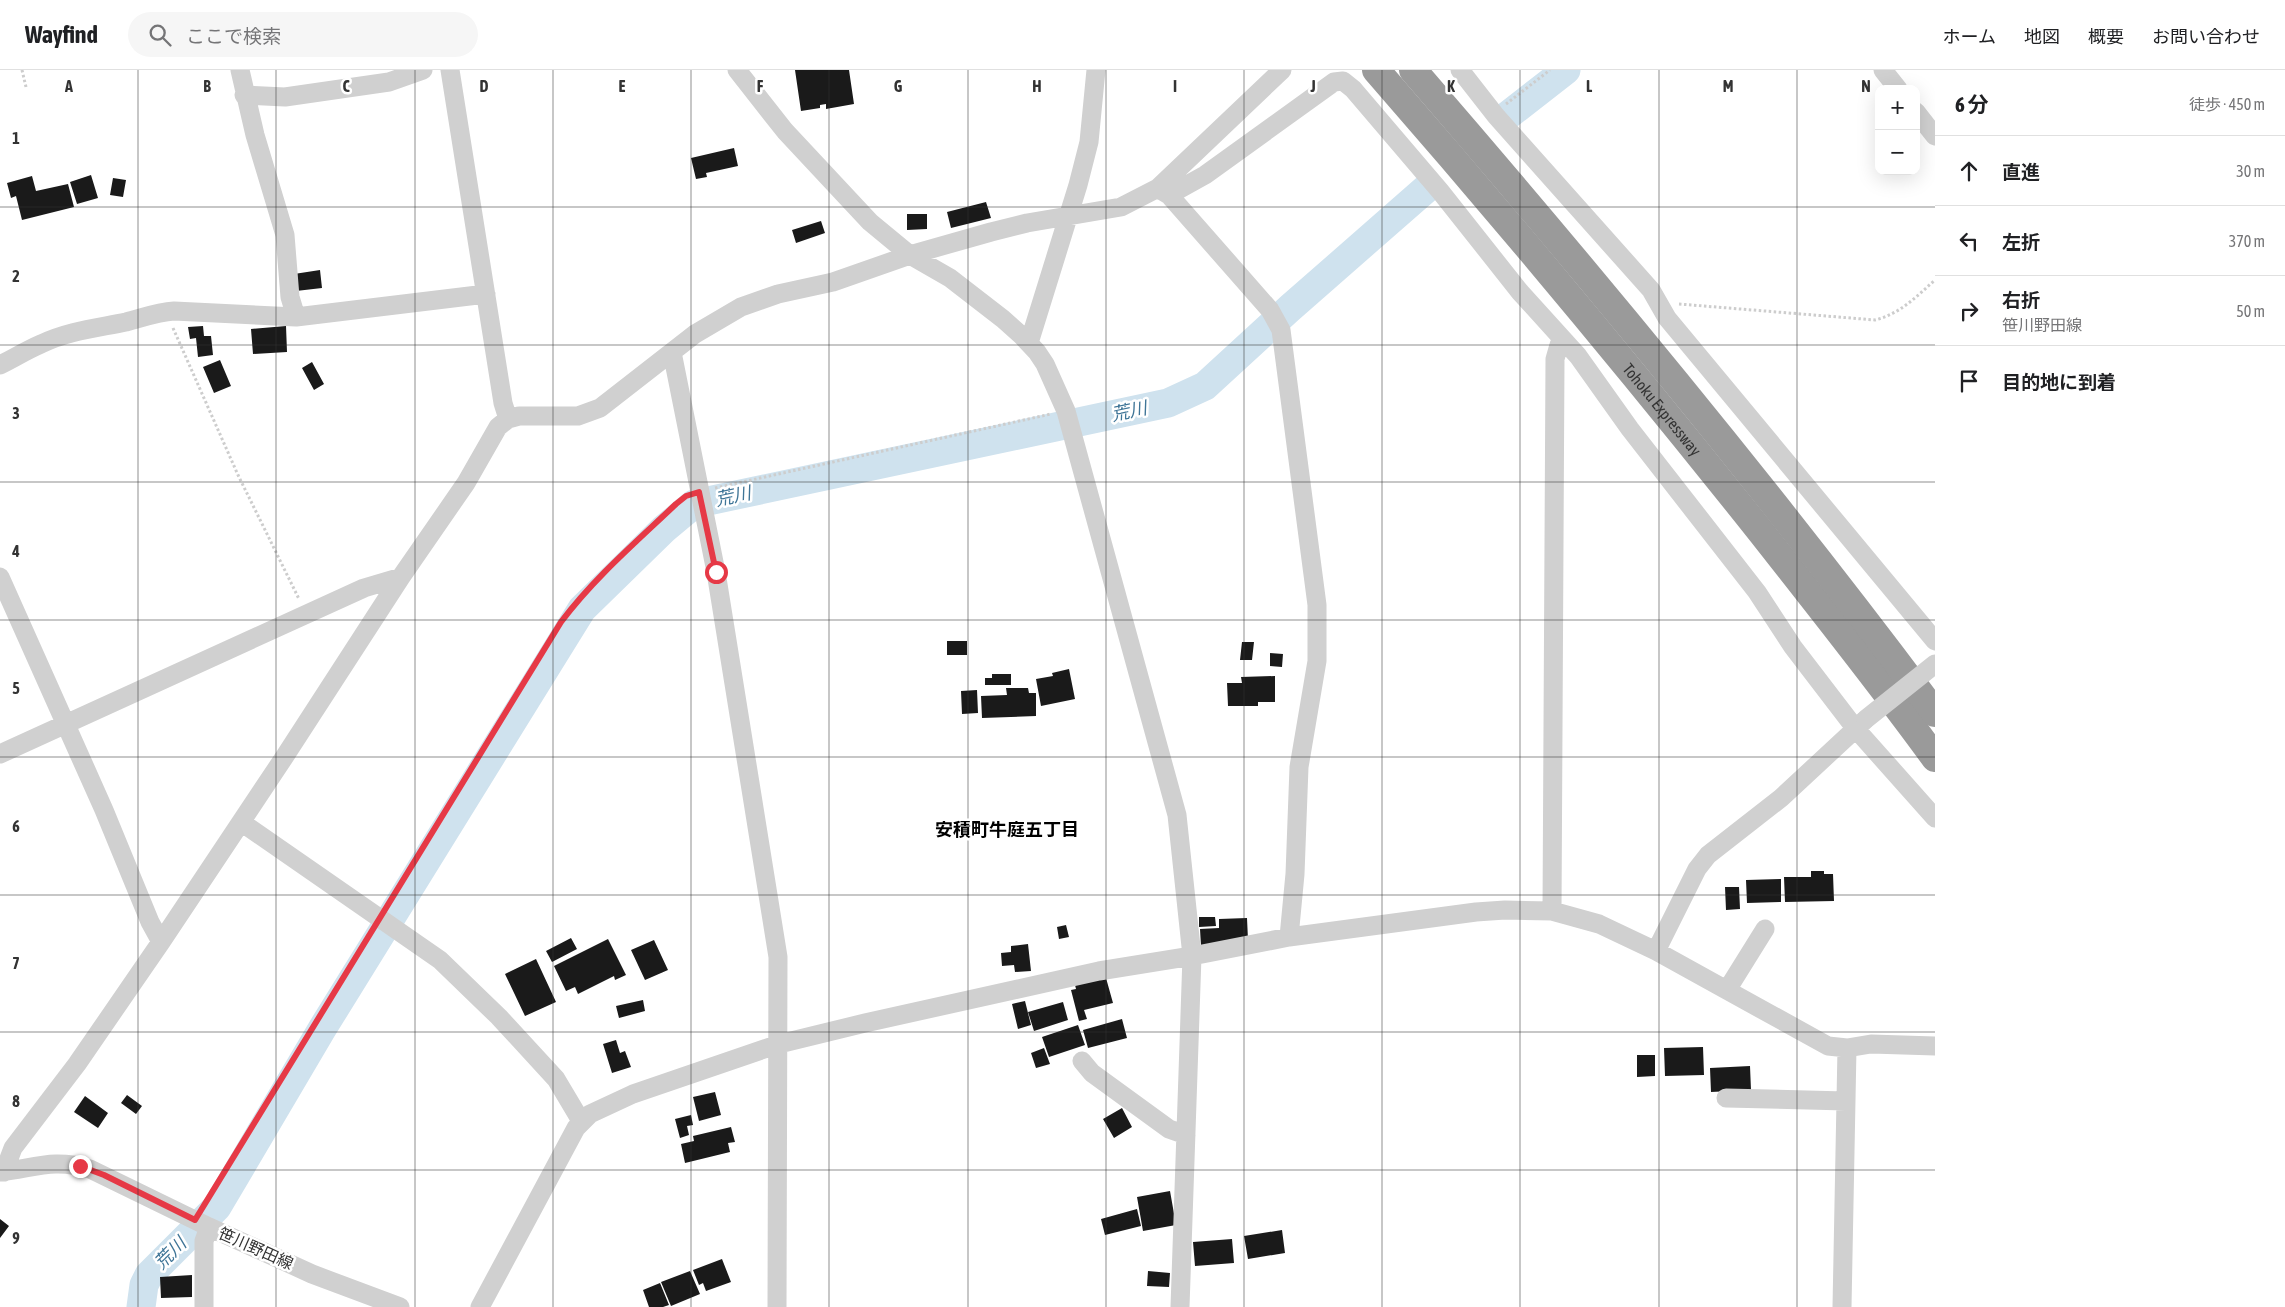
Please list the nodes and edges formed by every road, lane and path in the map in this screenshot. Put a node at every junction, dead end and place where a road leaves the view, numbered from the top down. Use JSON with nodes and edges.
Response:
{"nodes":[{"id":1,"x":22,"y":70,"type":"edge"},
{"id":2,"x":240,"y":70,"type":"edge"},
{"id":3,"x":423,"y":70,"type":"edge"},
{"id":4,"x":450,"y":70,"type":"edge"},
{"id":5,"x":738,"y":70,"type":"edge"},
{"id":6,"x":1096,"y":70,"type":"edge"},
{"id":7,"x":1282,"y":70,"type":"edge"},
{"id":8,"x":1376,"y":70,"type":"edge"},
{"id":9,"x":1413,"y":70,"type":"edge"},
{"id":10,"x":1460,"y":70,"type":"edge"},
{"id":11,"x":1550,"y":70,"type":"edge"},
{"id":12,"x":1883,"y":70,"type":"edge"},
{"id":13,"x":1895,"y":85,"type":"edge"},
{"id":14,"x":26,"y":87,"type":"dead end"},
{"id":15,"x":244,"y":96,"type":"junction"},
{"id":16,"x":1494,"y":113,"type":"junction"},
{"id":17,"x":1920,"y":117,"type":"edge"},
{"id":18,"x":1935,"y":136,"type":"edge"},
{"id":19,"x":1163,"y":192,"type":"junction"},
{"id":20,"x":1068,"y":216,"type":"junction"},
{"id":21,"x":910,"y":255,"type":"junction"},
{"id":22,"x":1935,"y":280,"type":"edge"},
{"id":23,"x":486,"y":294,"type":"junction"},
{"id":24,"x":1658,"y":302,"type":"junction"},
{"id":25,"x":166,"y":312,"type":"junction"},
{"id":26,"x":296,"y":317,"type":"junction"},
{"id":27,"x":1562,"y":341,"type":"junction"},
{"id":28,"x":1029,"y":343,"type":"junction"},
{"id":29,"x":672,"y":352,"type":"junction"},
{"id":30,"x":0,"y":365,"type":"edge"},
{"id":31,"x":1066,"y":411,"type":"junction"},
{"id":32,"x":508,"y":419,"type":"junction"},
{"id":33,"x":699,"y":492,"type":"junction"},
{"id":34,"x":0,"y":577,"type":"edge"},
{"id":35,"x":401,"y":577,"type":"junction"},
{"id":36,"x":306,"y":614,"type":"junction"},
{"id":37,"x":1935,"y":641,"type":"edge"},
{"id":38,"x":1935,"y":664,"type":"edge"},
{"id":39,"x":1935,"y":713,"type":"edge"},
{"id":40,"x":1860,"y":724,"type":"junction"},
{"id":41,"x":66,"y":725,"type":"junction"},
{"id":42,"x":0,"y":754,"type":"edge"},
{"id":43,"x":1935,"y":758,"type":"edge"},
{"id":44,"x":1935,"y":818,"type":"edge"},
{"id":45,"x":241,"y":822,"type":"junction"},
{"id":46,"x":1552,"y":911,"type":"junction"},
{"id":47,"x":379,"y":916,"type":"junction"},
{"id":48,"x":1766,"y":929,"type":"dead end"},
{"id":49,"x":1289,"y":937,"type":"junction"},
{"id":50,"x":161,"y":942,"type":"junction"},
{"id":51,"x":1656,"y":951,"type":"junction"},
{"id":52,"x":1192,"y":956,"type":"junction"},
{"id":53,"x":1727,"y":990,"type":"junction"},
{"id":54,"x":779,"y":1044,"type":"junction"},
{"id":55,"x":1935,"y":1046,"type":"edge"},
{"id":56,"x":1847,"y":1048,"type":"junction"},
{"id":57,"x":1082,"y":1061,"type":"dead end"},
{"id":58,"x":1726,"y":1098,"type":"dead end"},
{"id":59,"x":1846,"y":1101,"type":"junction"},
{"id":60,"x":582,"y":1121,"type":"junction"},
{"id":61,"x":1186,"y":1135,"type":"junction"},
{"id":62,"x":2,"y":1172,"type":"edge"},
{"id":63,"x":202,"y":1224,"type":"junction"},
{"id":64,"x":204,"y":1307,"type":"edge"},
{"id":65,"x":400,"y":1307,"type":"edge"},
{"id":66,"x":480,"y":1307,"type":"edge"},
{"id":67,"x":777,"y":1307,"type":"edge"},
{"id":68,"x":1180,"y":1307,"type":"edge"},
{"id":69,"x":1842,"y":1307,"type":"edge"}],
"edges":[{"from":1,"to":14,"type":"path"},
{"from":2,"to":15,"type":"street"},
{"from":3,"to":15,"type":"street"},
{"from":4,"to":23,"type":"street"},
{"from":5,"to":21,"type":"street"},
{"from":6,"to":20,"type":"street"},
{"from":7,"to":19,"type":"street"},
{"from":8,"to":43,"type":"highway","name":"Tohoku Expressway"},
{"from":9,"to":39,"type":"highway","name":"Tohoku Expressway"},
{"from":10,"to":16,"type":"street"},
{"from":11,"to":16,"type":"path"},
{"from":12,"to":13,"type":"street"},
{"from":15,"to":26,"type":"street"},
{"from":16,"to":24,"type":"street"},
{"from":17,"to":18,"type":"street"},
{"from":19,"to":20,"type":"street"},
{"from":19,"to":27,"type":"street"},
{"from":19,"to":49,"type":"street"},
{"from":20,"to":21,"type":"street"},
{"from":20,"to":28,"type":"street"},
{"from":21,"to":28,"type":"street"},
{"from":21,"to":29,"type":"street"},
{"from":22,"to":24,"type":"path"},
{"from":23,"to":26,"type":"street"},
{"from":23,"to":32,"type":"street"},
{"from":24,"to":37,"type":"street"},
{"from":25,"to":26,"type":"street"},
{"from":25,"to":30,"type":"street"},
{"from":25,"to":36,"type":"path"},
{"from":27,"to":40,"type":"street"},
{"from":27,"to":46,"type":"street"},
{"from":28,"to":31,"type":"street"},
{"from":29,"to":32,"type":"street"},
{"from":29,"to":33,"type":"street"},
{"from":31,"to":33,"type":"path"},
{"from":31,"to":52,"type":"street"},
{"from":32,"to":35,"type":"street"},
{"from":33,"to":47,"type":"path"},
{"from":33,"to":54,"type":"street"},
{"from":34,"to":41,"type":"street"},
{"from":35,"to":36,"type":"street"},
{"from":35,"to":45,"type":"street"},
{"from":36,"to":41,"type":"street"},
{"from":38,"to":40,"type":"street","bridge":true},
{"from":40,"to":44,"type":"street"},
{"from":40,"to":51,"type":"street"},
{"from":41,"to":42,"type":"street"},
{"from":41,"to":50,"type":"street"},
{"from":45,"to":47,"type":"street"},
{"from":45,"to":50,"type":"street"},
{"from":46,"to":49,"type":"street"},
{"from":46,"to":51,"type":"street"},
{"from":47,"to":60,"type":"street"},
{"from":47,"to":63,"type":"path"},
{"from":48,"to":53,"type":"street"},
{"from":49,"to":52,"type":"street"},
{"from":50,"to":62,"type":"street"},
{"from":51,"to":53,"type":"street"},
{"from":52,"to":54,"type":"street"},
{"from":52,"to":61,"type":"street"},
{"from":53,"to":56,"type":"street"},
{"from":54,"to":60,"type":"street"},
{"from":54,"to":67,"type":"street"},
{"from":55,"to":56,"type":"street"},
{"from":56,"to":59,"type":"street"},
{"from":57,"to":61,"type":"street"},
{"from":58,"to":59,"type":"street"},
{"from":59,"to":69,"type":"street"},
{"from":60,"to":66,"type":"street"},
{"from":61,"to":68,"type":"street"},
{"from":62,"to":63,"type":"street","name":"笹川野田線"},
{"from":63,"to":64,"type":"street"},
{"from":63,"to":65,"type":"street","name":"笹川野田線"}]}
